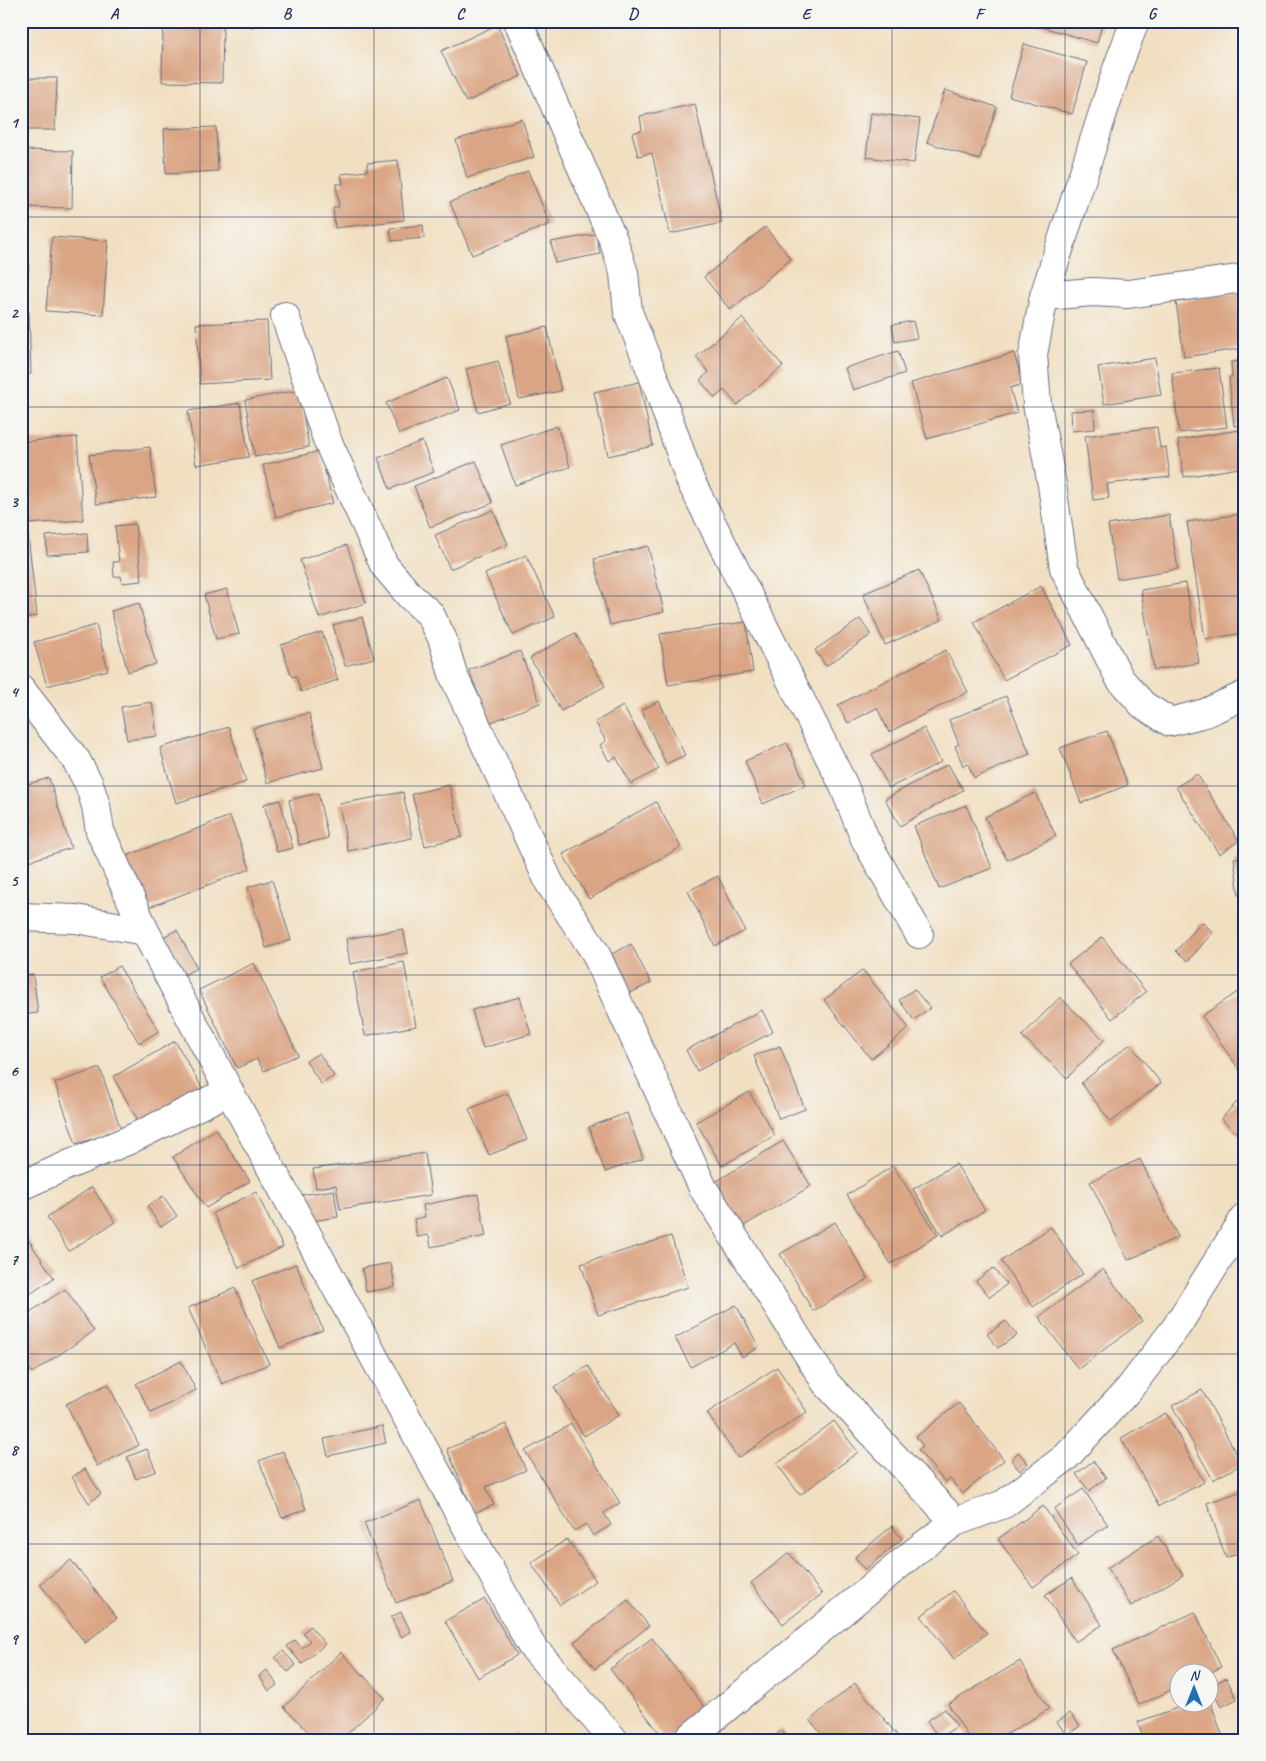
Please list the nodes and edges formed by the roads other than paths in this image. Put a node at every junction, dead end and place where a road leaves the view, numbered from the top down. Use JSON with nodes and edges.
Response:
{"nodes":[{"id":1,"x":518,"y":21,"type":"edge"},
{"id":2,"x":1135,"y":21,"type":"edge"},
{"id":3,"x":1245,"y":278,"type":"edge"},
{"id":4,"x":1044,"y":296,"type":"junction"},
{"id":5,"x":284,"y":316,"type":"dead end"},
{"id":6,"x":21,"y":689,"type":"edge"},
{"id":7,"x":1245,"y":695,"type":"edge"},
{"id":8,"x":21,"y":916,"type":"edge"},
{"id":9,"x":145,"y":931,"type":"junction"},
{"id":10,"x":919,"y":934,"type":"dead end"},
{"id":11,"x":229,"y":1091,"type":"junction"},
{"id":12,"x":21,"y":1186,"type":"edge"},
{"id":13,"x":1245,"y":1217,"type":"edge"},
{"id":14,"x":955,"y":1522,"type":"junction"},
{"id":15,"x":614,"y":1740,"type":"edge"},
{"id":16,"x":687,"y":1740,"type":"edge"}],
"edges":[{"from":1,"to":10,"type":"street"},
{"from":2,"to":4,"type":"street"},
{"from":3,"to":4,"type":"street"},
{"from":4,"to":7,"type":"street"},
{"from":5,"to":14,"type":"street"},
{"from":6,"to":9,"type":"street"},
{"from":8,"to":9,"type":"street"},
{"from":9,"to":11,"type":"street"},
{"from":11,"to":12,"type":"street"},
{"from":11,"to":15,"type":"street"},
{"from":13,"to":14,"type":"street"},
{"from":14,"to":16,"type":"street"}]}
